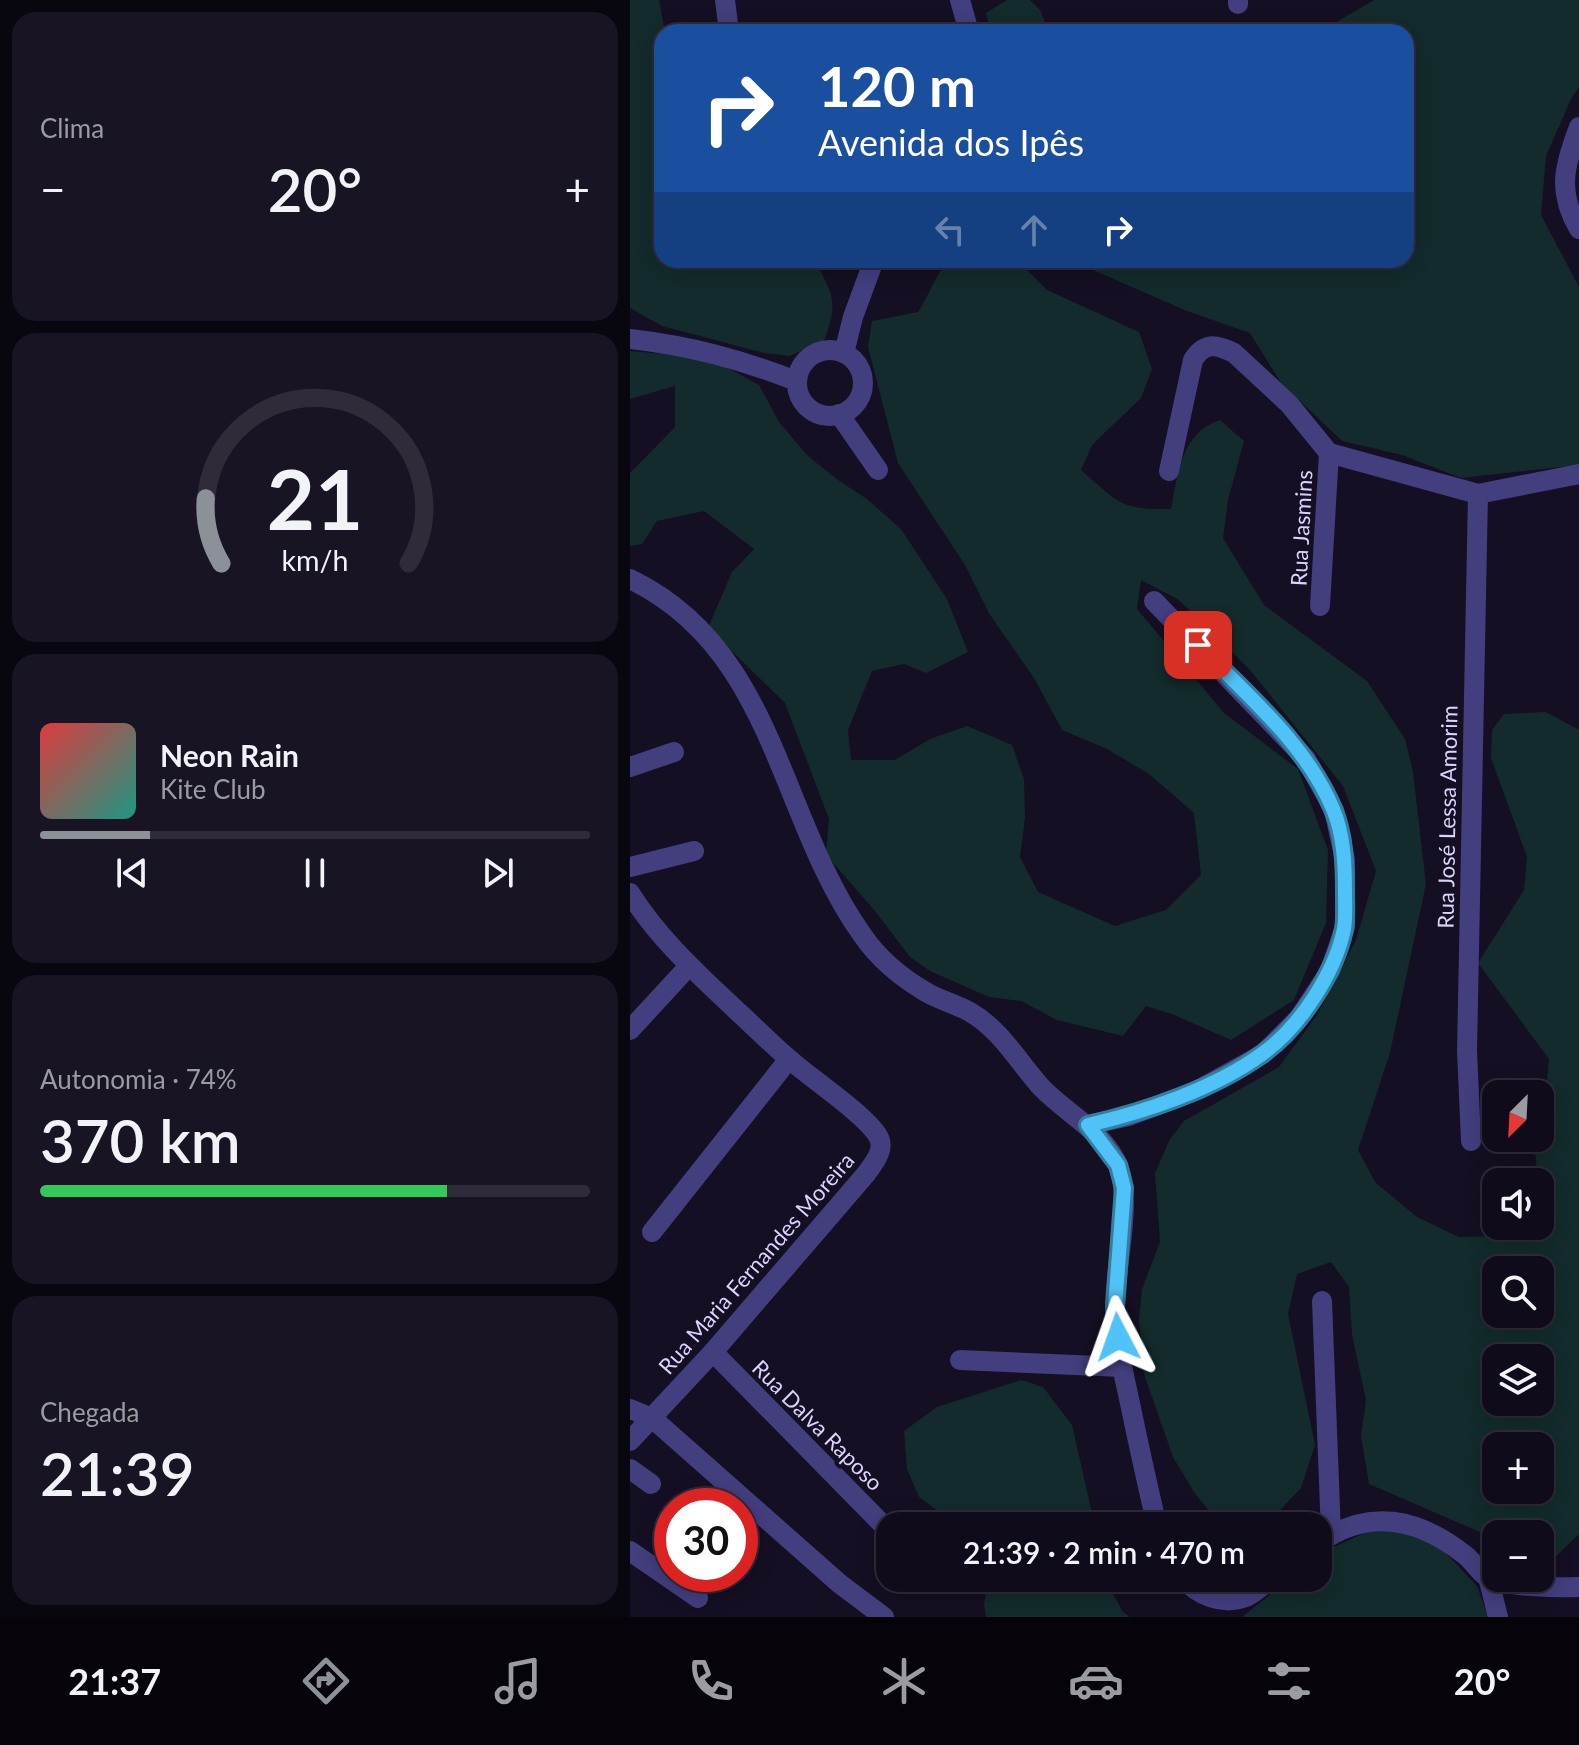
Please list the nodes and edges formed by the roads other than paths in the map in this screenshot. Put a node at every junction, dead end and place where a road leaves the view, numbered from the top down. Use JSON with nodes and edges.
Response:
{"nodes":[{"id":1,"x":725,"y":0,"type":"edge"},
{"id":2,"x":960,"y":0,"type":"edge"},
{"id":3,"x":728,"y":24,"type":"edge"},
{"id":4,"x":967,"y":24,"type":"edge"},
{"id":5,"x":1579,"y":127,"type":"edge"},
{"id":6,"x":1579,"y":229,"type":"edge"},
{"id":7,"x":871,"y":268,"type":"edge"},
{"id":8,"x":630,"y":339,"type":"edge"},
{"id":9,"x":844,"y":353,"type":"junction"},
{"id":10,"x":796,"y":381,"type":"junction"},
{"id":11,"x":839,"y":414,"type":"junction"},
{"id":12,"x":1329,"y":453,"type":"junction"},
{"id":13,"x":878,"y":470,"type":"dead end"},
{"id":14,"x":1169,"y":471,"type":"dead end"},
{"id":15,"x":1579,"y":474,"type":"edge"},
{"id":16,"x":1478,"y":494,"type":"junction"},
{"id":17,"x":630,"y":579,"type":"edge"},
{"id":18,"x":1154,"y":601,"type":"dead end"},
{"id":19,"x":1320,"y":606,"type":"dead end"},
{"id":20,"x":674,"y":752,"type":"dead end"},
{"id":21,"x":630,"y":767,"type":"edge"},
{"id":22,"x":694,"y":851,"type":"dead end"},
{"id":23,"x":630,"y":867,"type":"edge"},
{"id":24,"x":630,"y":893,"type":"edge"},
{"id":25,"x":689,"y":966,"type":"junction"},
{"id":26,"x":630,"y":1030,"type":"edge"},
{"id":27,"x":789,"y":1059,"type":"junction"},
{"id":28,"x":1088,"y":1125,"type":"junction"},
{"id":29,"x":1471,"y":1141,"type":"dead end"},
{"id":30,"x":652,"y":1232,"type":"dead end"},
{"id":31,"x":1322,"y":1301,"type":"dead end"},
{"id":32,"x":713,"y":1352,"type":"junction"},
{"id":33,"x":960,"y":1360,"type":"dead end"},
{"id":34,"x":1122,"y":1367,"type":"junction"},
{"id":35,"x":630,"y":1409,"type":"edge"},
{"id":36,"x":652,"y":1418,"type":"junction"},
{"id":37,"x":630,"y":1441,"type":"edge"},
{"id":38,"x":630,"y":1469,"type":"edge"},
{"id":39,"x":651,"y":1484,"type":"dead end"},
{"id":40,"x":1154,"y":1512,"type":"edge"},
{"id":41,"x":1324,"y":1512,"type":"edge"},
{"id":42,"x":876,"y":1518,"type":"edge"},
{"id":43,"x":1332,"y":1536,"type":"edge"},
{"id":44,"x":630,"y":1551,"type":"edge"},
{"id":45,"x":1482,"y":1571,"type":"edge"},
{"id":46,"x":1579,"y":1587,"type":"edge"},
{"id":47,"x":1554,"y":1589,"type":"edge"},
{"id":48,"x":1200,"y":1592,"type":"edge"},
{"id":49,"x":1253,"y":1592,"type":"edge"},
{"id":50,"x":1492,"y":1592,"type":"edge"},
{"id":51,"x":698,"y":1598,"type":"dead end"},
{"id":52,"x":884,"y":1617,"type":"edge"},
{"id":53,"x":1498,"y":1617,"type":"edge"}],
"edges":[{"from":1,"to":3,"type":"street"},
{"from":2,"to":4,"type":"street"},
{"from":5,"to":6,"type":"street"},
{"from":7,"to":9,"type":"street"},
{"from":8,"to":10,"type":"street"},
{"from":9,"to":10,"type":"street"},
{"from":9,"to":11,"type":"street"},
{"from":10,"to":11,"type":"street"},
{"from":11,"to":13,"type":"street"},
{"from":12,"to":14,"type":"street"},
{"from":12,"to":16,"type":"street"},
{"from":12,"to":19,"type":"street","name":"Rua Jasmins"},
{"from":15,"to":16,"type":"street"},
{"from":16,"to":29,"type":"street","name":"Rua José Lessa Amorim"},
{"from":17,"to":28,"type":"street"},
{"from":18,"to":28,"type":"street"},
{"from":20,"to":21,"type":"street"},
{"from":22,"to":23,"type":"street"},
{"from":24,"to":25,"type":"street"},
{"from":25,"to":26,"type":"street"},
{"from":25,"to":27,"type":"street"},
{"from":27,"to":30,"type":"street"},
{"from":27,"to":32,"type":"street","name":"Rua Maria Fernandes Moreira"},
{"from":28,"to":34,"type":"street"},
{"from":31,"to":41,"type":"street"},
{"from":32,"to":36,"type":"street","name":"Rua Maria Fernandes Moreira"},
{"from":32,"to":42,"type":"street","name":"Rua Dalva Raposo"},
{"from":33,"to":34,"type":"street"},
{"from":34,"to":40,"type":"street"},
{"from":35,"to":36,"type":"street"},
{"from":36,"to":37,"type":"street","name":"Rua Maria Fernandes Moreira"},
{"from":36,"to":52,"type":"street"},
{"from":38,"to":39,"type":"street"},
{"from":43,"to":45,"type":"street"},
{"from":44,"to":51,"type":"street"},
{"from":46,"to":47,"type":"street"},
{"from":48,"to":49,"type":"street"},
{"from":50,"to":53,"type":"street"}]}
